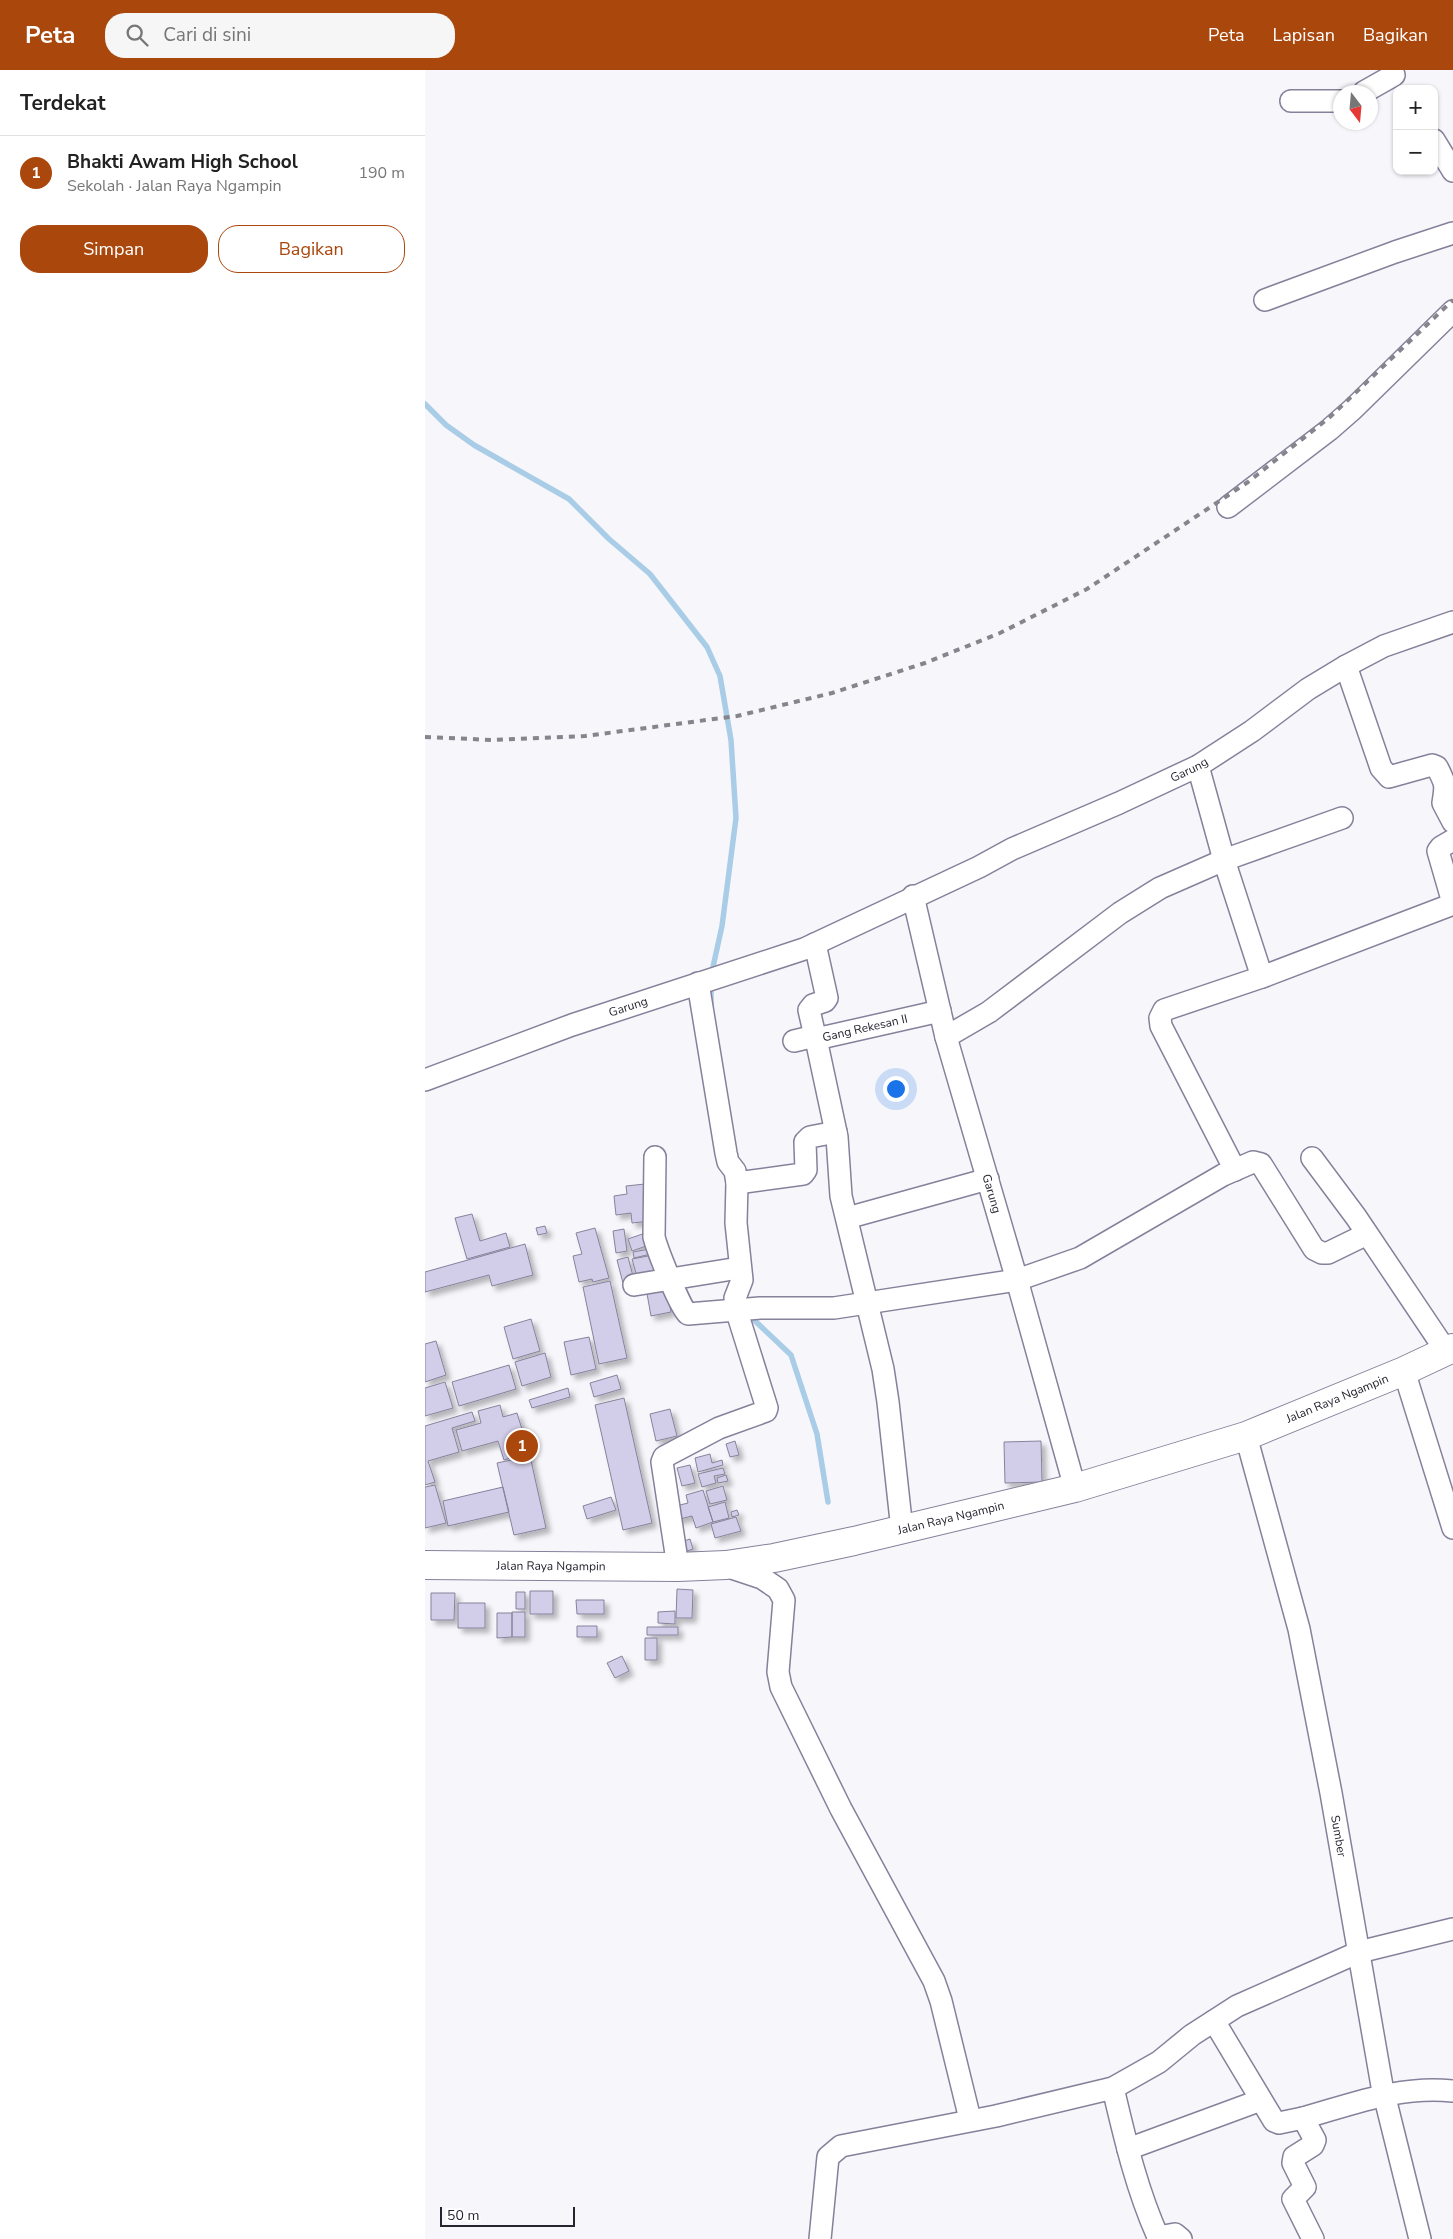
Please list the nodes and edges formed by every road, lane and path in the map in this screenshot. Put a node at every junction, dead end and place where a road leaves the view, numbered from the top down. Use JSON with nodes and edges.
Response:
{"nodes":[{"id":1,"x":1399,"y":78,"type":"edge"},
{"id":2,"x":1378,"y":86,"type":"edge"},
{"id":3,"x":1291,"y":101,"type":"dead end"},
{"id":4,"x":1333,"y":101,"type":"edge"},
{"id":5,"x":1438,"y":147,"type":"edge"},
{"id":6,"x":1453,"y":171,"type":"edge"},
{"id":7,"x":1453,"y":234,"type":"edge"},
{"id":8,"x":1265,"y":300,"type":"dead end"},
{"id":9,"x":1453,"y":311,"type":"edge"},
{"id":10,"x":1227,"y":507,"type":"dead end"},
{"id":11,"x":1453,"y":622,"type":"edge"},
{"id":12,"x":1346,"y":666,"type":"junction"},
{"id":13,"x":1198,"y":766,"type":"junction"},
{"id":14,"x":1342,"y":818,"type":"dead end"},
{"id":15,"x":1453,"y":822,"type":"edge"},
{"id":16,"x":1453,"y":840,"type":"edge"},
{"id":17,"x":1224,"y":860,"type":"junction"},
{"id":18,"x":913,"y":896,"type":"junction"},
{"id":19,"x":815,"y":944,"type":"junction"},
{"id":20,"x":1262,"y":977,"type":"junction"},
{"id":21,"x":698,"y":982,"type":"junction"},
{"id":22,"x":940,"y":1012,"type":"junction"},
{"id":23,"x":946,"y":1037,"type":"junction"},
{"id":24,"x":816,"y":1038,"type":"junction"},
{"id":25,"x":794,"y":1041,"type":"dead end"},
{"id":26,"x":425,"y":1080,"type":"edge"},
{"id":27,"x":835,"y":1132,"type":"junction"},
{"id":28,"x":655,"y":1157,"type":"dead end"},
{"id":29,"x":1311,"y":1158,"type":"dead end"},
{"id":30,"x":1235,"y":1170,"type":"junction"},
{"id":31,"x":988,"y":1179,"type":"junction"},
{"id":32,"x":744,"y":1183,"type":"junction"},
{"id":33,"x":847,"y":1218,"type":"junction"},
{"id":34,"x":1367,"y":1234,"type":"junction"},
{"id":35,"x":739,"y":1268,"type":"junction"},
{"id":36,"x":671,"y":1277,"type":"junction"},
{"id":37,"x":1017,"y":1280,"type":"junction"},
{"id":38,"x":634,"y":1285,"type":"dead end"},
{"id":39,"x":868,"y":1304,"type":"junction"},
{"id":40,"x":736,"y":1309,"type":"junction"},
{"id":41,"x":1449,"y":1349,"type":"edge"},
{"id":42,"x":1404,"y":1371,"type":"junction"},
{"id":43,"x":1246,"y":1436,"type":"junction"},
{"id":44,"x":1075,"y":1488,"type":"junction"},
{"id":45,"x":1453,"y":1528,"type":"edge"},
{"id":46,"x":902,"y":1530,"type":"junction"},
{"id":47,"x":425,"y":1565,"type":"edge"},
{"id":48,"x":725,"y":1565,"type":"junction"},
{"id":49,"x":678,"y":1567,"type":"junction"},
{"id":50,"x":1453,"y":1929,"type":"edge"},
{"id":51,"x":1359,"y":1952,"type":"junction"},
{"id":52,"x":1214,"y":2021,"type":"junction"},
{"id":53,"x":1113,"y":2088,"type":"junction"},
{"id":54,"x":1453,"y":2091,"type":"edge"},
{"id":55,"x":1384,"y":2094,"type":"junction"},
{"id":56,"x":1261,"y":2100,"type":"junction"},
{"id":57,"x":1303,"y":2118,"type":"junction"},
{"id":58,"x":970,"y":2120,"type":"junction"},
{"id":59,"x":1128,"y":2149,"type":"junction"},
{"id":60,"x":1159,"y":2238,"type":"edge"},
{"id":61,"x":820,"y":2239,"type":"edge"},
{"id":62,"x":1181,"y":2239,"type":"edge"},
{"id":63,"x":1313,"y":2239,"type":"edge"},
{"id":64,"x":1420,"y":2239,"type":"edge"}],
"edges":[{"from":1,"to":2,"type":"street"},
{"from":3,"to":4,"type":"street"},
{"from":5,"to":6,"type":"street"},
{"from":7,"to":8,"type":"street"},
{"from":9,"to":10,"type":"street"},
{"from":11,"to":12,"type":"street","name":"Garung"},
{"from":12,"to":13,"type":"street","name":"Garung"},
{"from":12,"to":15,"type":"street"},
{"from":13,"to":17,"type":"street"},
{"from":13,"to":18,"type":"street","name":"Garung"},
{"from":14,"to":17,"type":"street"},
{"from":16,"to":20,"type":"street"},
{"from":17,"to":20,"type":"street"},
{"from":17,"to":23,"type":"street"},
{"from":18,"to":19,"type":"street","name":"Garung"},
{"from":18,"to":22,"type":"street","name":"Garung"},
{"from":19,"to":21,"type":"street","name":"Garung"},
{"from":19,"to":24,"type":"street"},
{"from":20,"to":30,"type":"street"},
{"from":21,"to":26,"type":"street","name":"Garung"},
{"from":21,"to":32,"type":"street"},
{"from":22,"to":23,"type":"street","name":"Garung"},
{"from":22,"to":24,"type":"street","name":"Gang Rekesan II"},
{"from":23,"to":31,"type":"street","name":"Garung"},
{"from":24,"to":25,"type":"street","name":"Gang Rekesan II"},
{"from":24,"to":27,"type":"street"},
{"from":27,"to":32,"type":"street"},
{"from":27,"to":33,"type":"street"},
{"from":28,"to":36,"type":"street"},
{"from":29,"to":34,"type":"street"},
{"from":30,"to":34,"type":"street"},
{"from":30,"to":37,"type":"street"},
{"from":31,"to":33,"type":"street"},
{"from":31,"to":37,"type":"street","name":"Garung"},
{"from":32,"to":35,"type":"street"},
{"from":33,"to":39,"type":"street"},
{"from":34,"to":41,"type":"street"},
{"from":35,"to":36,"type":"street"},
{"from":35,"to":40,"type":"street"},
{"from":36,"to":38,"type":"street"},
{"from":36,"to":40,"type":"street"},
{"from":37,"to":39,"type":"street"},
{"from":37,"to":44,"type":"street","name":"Garung"},
{"from":39,"to":40,"type":"street"},
{"from":39,"to":46,"type":"street"},
{"from":40,"to":49,"type":"street"},
{"from":41,"to":42,"type":"main road","name":"Jalan Raya Ngampin"},
{"from":42,"to":43,"type":"main road","name":"Jalan Raya Ngampin"},
{"from":42,"to":45,"type":"street"},
{"from":43,"to":44,"type":"main road","name":"Jalan Raya Ngampin"},
{"from":43,"to":51,"type":"street","name":"Sumber"},
{"from":44,"to":46,"type":"main road","name":"Jalan Raya Ngampin"},
{"from":46,"to":48,"type":"main road","name":"Jalan Raya Ngampin"},
{"from":47,"to":49,"type":"main road","name":"Jalan Raya Ngampin"},
{"from":48,"to":49,"type":"main road","name":"Jalan Raya Ngampin"},
{"from":48,"to":58,"type":"street"},
{"from":50,"to":51,"type":"street"},
{"from":51,"to":52,"type":"street"},
{"from":51,"to":55,"type":"street","name":"Sumber"},
{"from":52,"to":53,"type":"street"},
{"from":52,"to":56,"type":"street"},
{"from":53,"to":58,"type":"street"},
{"from":53,"to":59,"type":"street"},
{"from":54,"to":55,"type":"street"},
{"from":55,"to":57,"type":"street"},
{"from":55,"to":64,"type":"street","name":"Sumber"},
{"from":56,"to":57,"type":"street"},
{"from":56,"to":59,"type":"street"},
{"from":57,"to":63,"type":"street"},
{"from":58,"to":61,"type":"street"},
{"from":59,"to":60,"type":"street"},
{"from":60,"to":62,"type":"street"}]}
